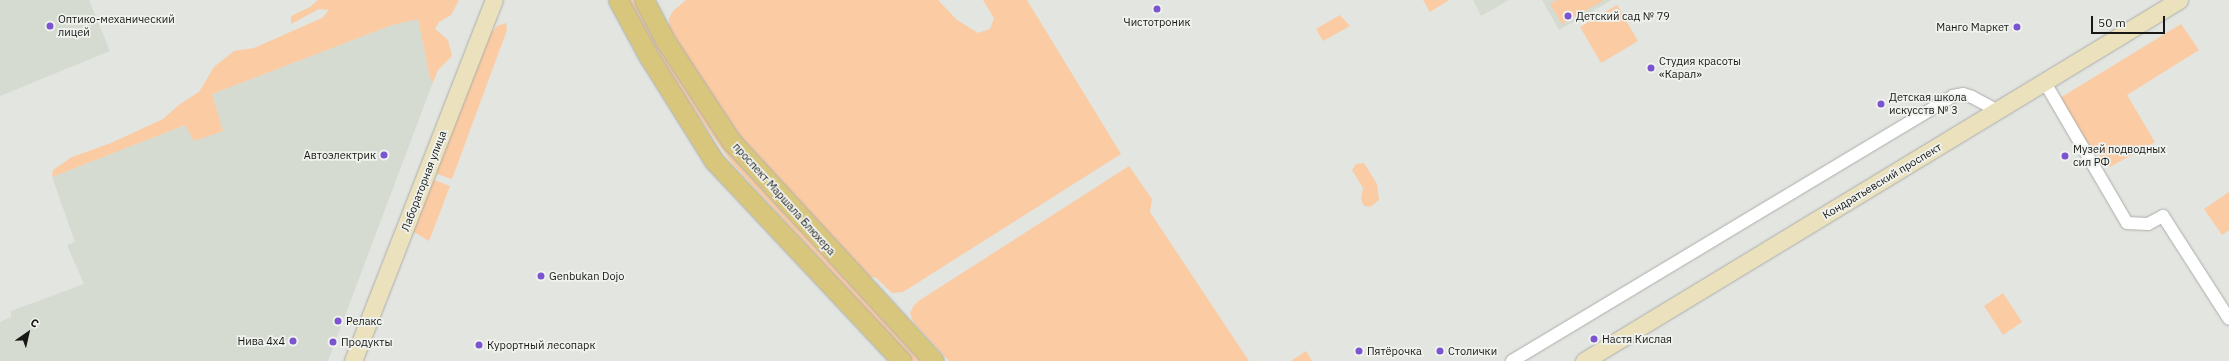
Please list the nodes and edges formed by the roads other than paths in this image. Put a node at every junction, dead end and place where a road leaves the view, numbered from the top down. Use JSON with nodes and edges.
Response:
{"nodes":[{"id":1,"x":494,"y":0,"type":"edge"},
{"id":2,"x":618,"y":0,"type":"edge"},
{"id":3,"x":644,"y":0,"type":"edge"},
{"id":4,"x":2179,"y":0,"type":"edge"},
{"id":5,"x":2044,"y":81,"type":"junction"},
{"id":6,"x":1996,"y":110,"type":"junction"},
{"id":7,"x":2229,"y":319,"type":"edge"},
{"id":8,"x":353,"y":361,"type":"edge"},
{"id":9,"x":902,"y":361,"type":"edge"},
{"id":10,"x":934,"y":361,"type":"edge"},
{"id":11,"x":1512,"y":361,"type":"edge"},
{"id":12,"x":1584,"y":361,"type":"edge"}],
"edges":[{"from":1,"to":8,"type":"street","name":"Лабораторная улица"},
{"from":2,"to":9,"type":"main road","name":"проспект Маршала Блюхера"},
{"from":3,"to":10,"type":"main road","name":"проспект Маршала Блюхера"},
{"from":4,"to":5,"type":"street","name":"Кондратьевский проспект"},
{"from":5,"to":6,"type":"street","name":"Кондратьевский проспект"},
{"from":5,"to":7,"type":"street"},
{"from":6,"to":11,"type":"street"},
{"from":6,"to":12,"type":"street","name":"Кондратьевский проспект"}]}
